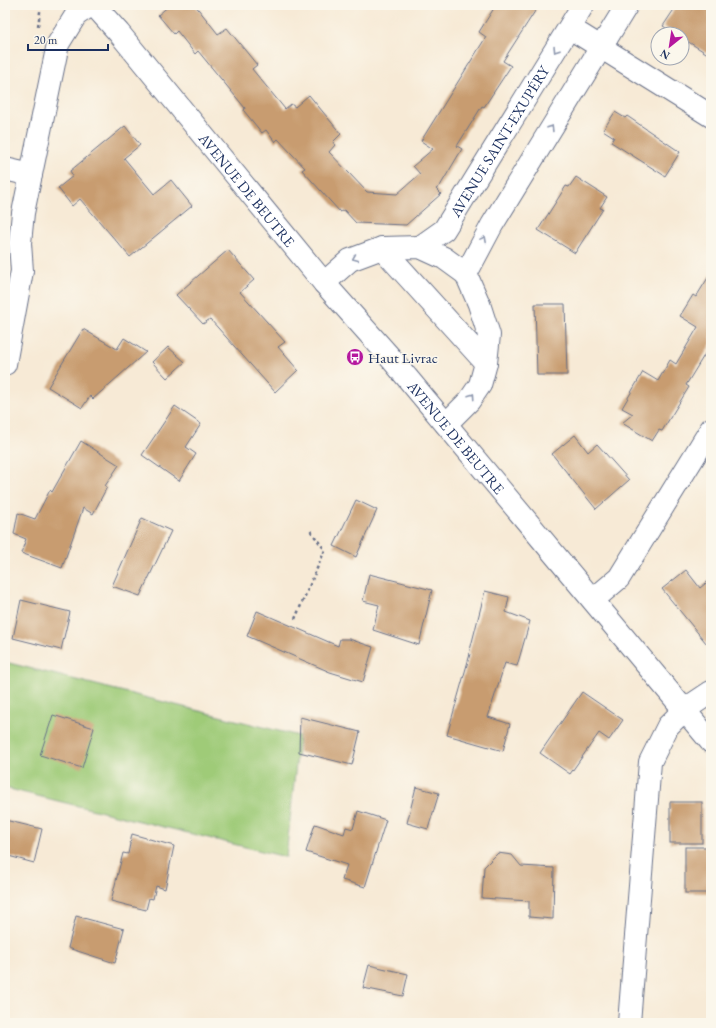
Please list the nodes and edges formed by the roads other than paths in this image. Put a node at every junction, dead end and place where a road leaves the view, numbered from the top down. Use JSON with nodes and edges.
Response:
{"nodes":[{"id":1,"x":93,"y":5,"type":"edge"},
{"id":2,"x":583,"y":5,"type":"edge"},
{"id":3,"x":627,"y":5,"type":"edge"},
{"id":4,"x":570,"y":28,"type":"junction"},
{"id":5,"x":601,"y":47,"type":"junction"},
{"id":6,"x":711,"y":116,"type":"edge"},
{"id":7,"x":5,"y":170,"type":"edge"},
{"id":8,"x":31,"y":175,"type":"junction"},
{"id":9,"x":420,"y":247,"type":"junction"},
{"id":10,"x":382,"y":248,"type":"junction"},
{"id":11,"x":466,"y":274,"type":"junction"},
{"id":12,"x":324,"y":283,"type":"junction"},
{"id":13,"x":486,"y":363,"type":"junction"},
{"id":14,"x":5,"y":364,"type":"edge"},
{"id":15,"x":446,"y":424,"type":"junction"},
{"id":16,"x":711,"y":429,"type":"edge"},
{"id":17,"x":594,"y":600,"type":"junction"},
{"id":18,"x":711,"y":692,"type":"edge"},
{"id":19,"x":684,"y":710,"type":"junction"},
{"id":20,"x":711,"y":742,"type":"edge"},
{"id":21,"x":629,"y":1023,"type":"edge"}],
"edges":[{"from":1,"to":8,"type":"street"},
{"from":1,"to":12,"type":"street","name":"AVENUE DE BEUTRE"},
{"from":2,"to":4,"type":"street","name":"AVENUE SAINT-EXUPÉRY"},
{"from":3,"to":5,"type":"street"},
{"from":4,"to":5,"type":"street"},
{"from":4,"to":9,"type":"street","name":"AVENUE SAINT-EXUPÉRY","one_way":true},
{"from":5,"to":6,"type":"street"},
{"from":11,"to":5,"type":"street","one_way":true},
{"from":7,"to":8,"type":"street"},
{"from":8,"to":14,"type":"street"},
{"from":9,"to":10,"type":"street"},
{"from":9,"to":11,"type":"street"},
{"from":10,"to":12,"type":"street","one_way":true},
{"from":10,"to":13,"type":"street"},
{"from":11,"to":13,"type":"street"},
{"from":12,"to":15,"type":"street","name":"AVENUE DE BEUTRE"},
{"from":15,"to":13,"type":"street","one_way":true},
{"from":15,"to":17,"type":"street","name":"AVENUE DE BEUTRE"},
{"from":16,"to":17,"type":"street"},
{"from":17,"to":19,"type":"street","name":"AVENUE DE BEUTRE"},
{"from":18,"to":19,"type":"street"},
{"from":19,"to":20,"type":"street","name":"AVENUE DE BEUTRE"},
{"from":19,"to":21,"type":"street"}]}
